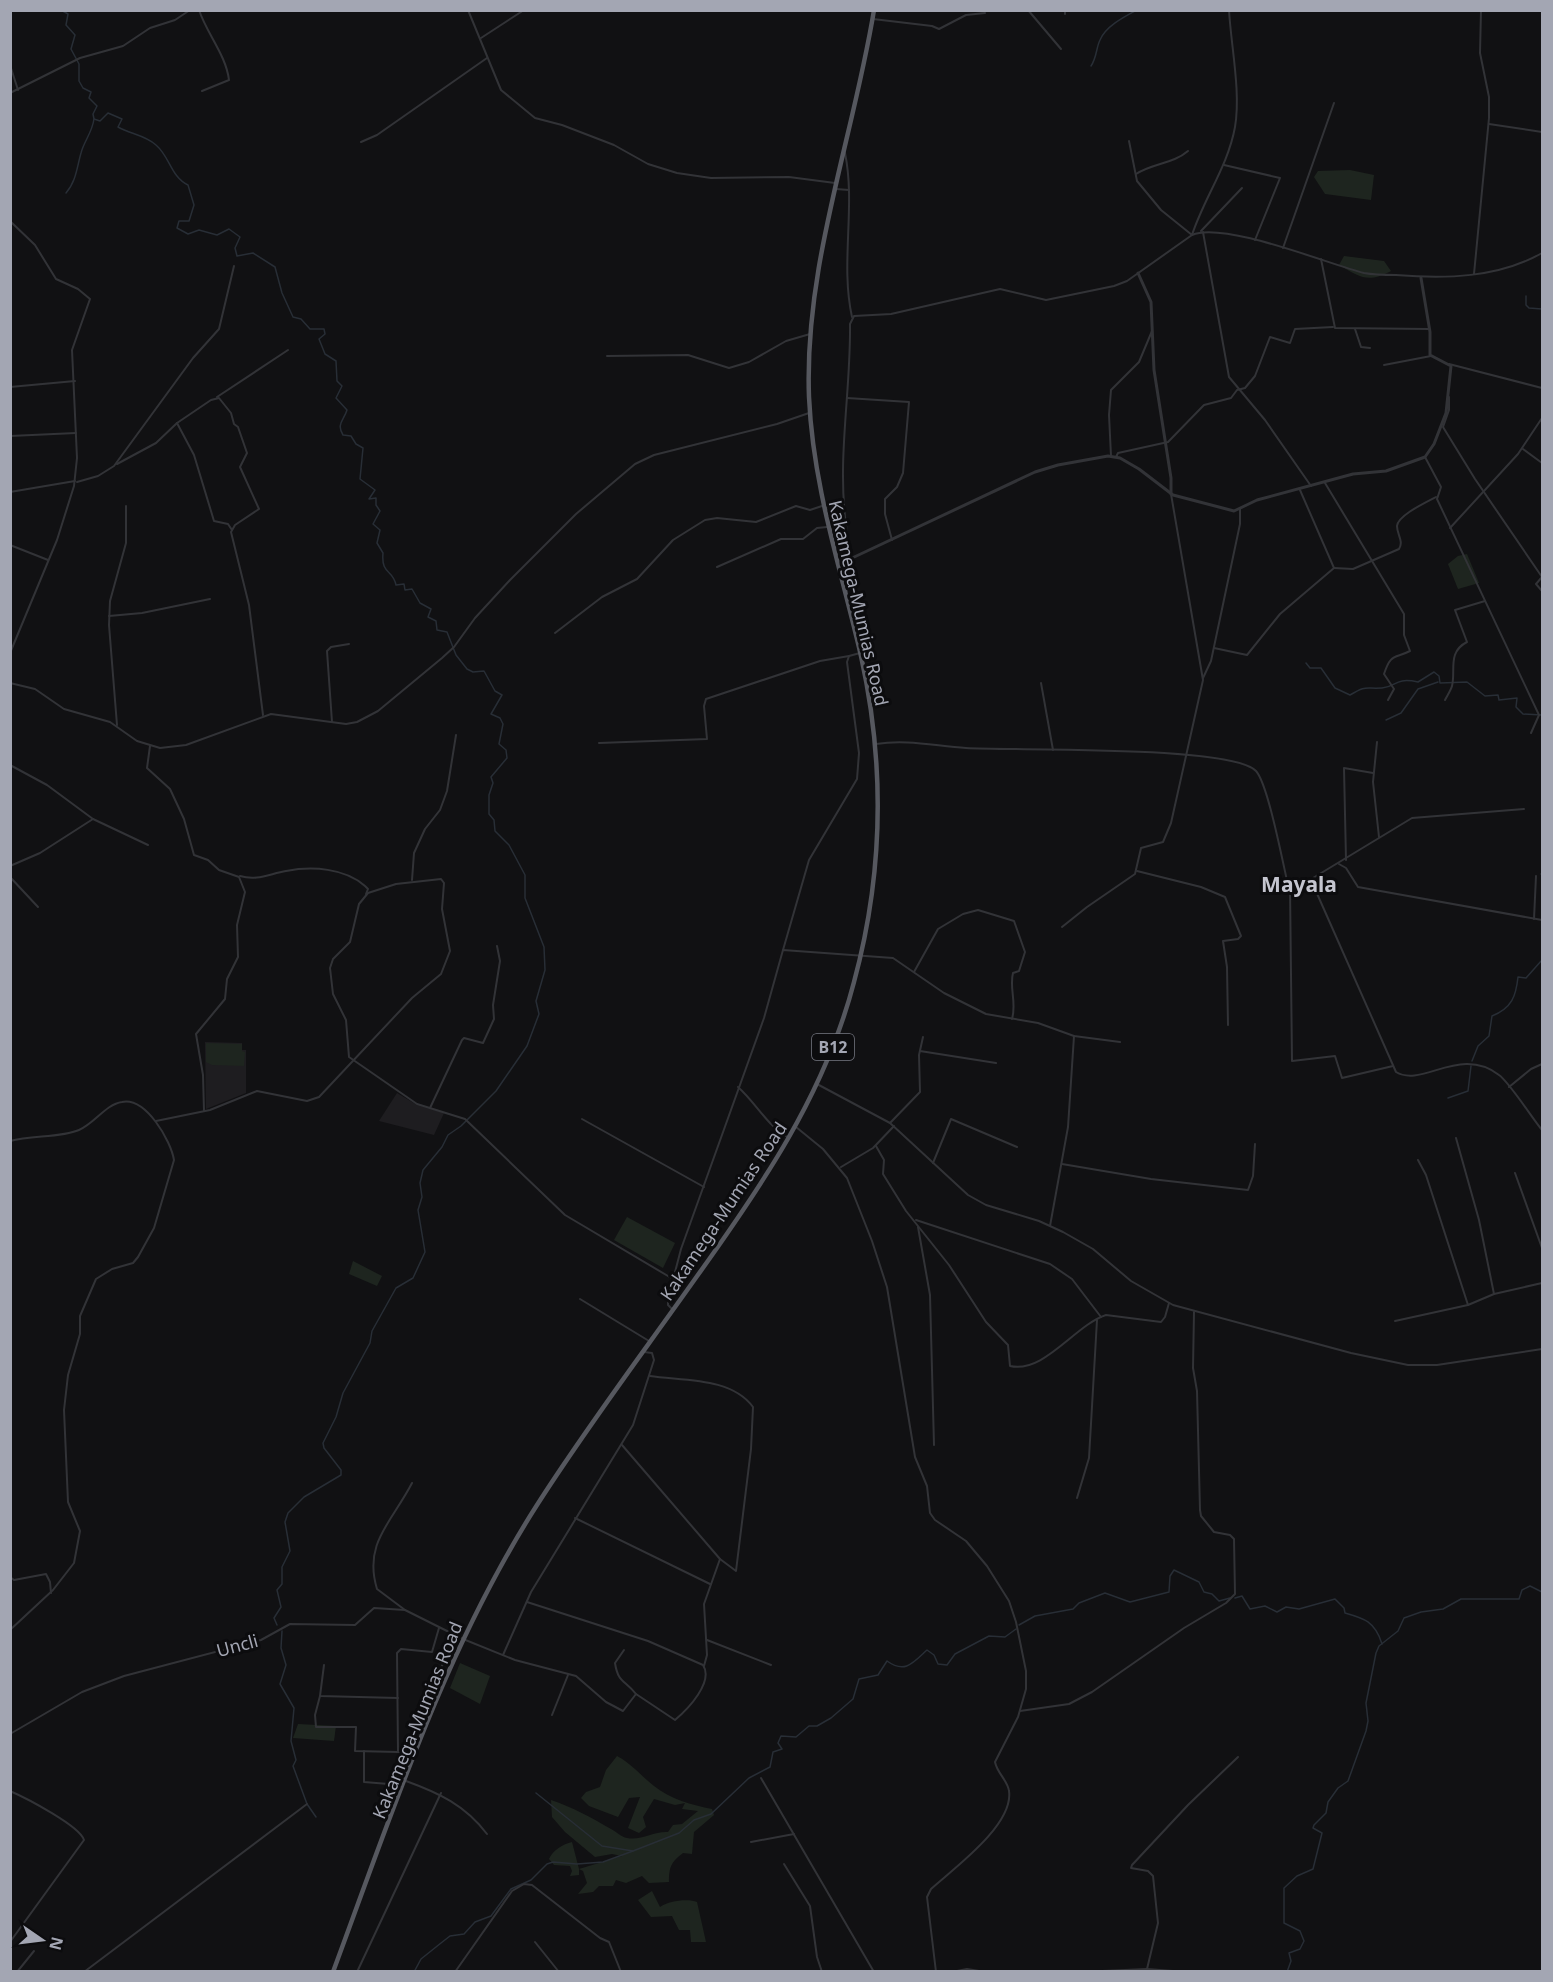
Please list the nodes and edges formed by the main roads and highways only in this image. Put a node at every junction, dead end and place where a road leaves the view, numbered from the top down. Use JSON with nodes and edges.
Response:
{"nodes":[{"id":1,"x":874,"y":10,"type":"edge"},
{"id":2,"x":333,"y":1971,"type":"edge"}],
"edges":[{"from":1,"to":2,"type":"highway","name":"Kakamega-Mumias Road","number":"B12"}]}
